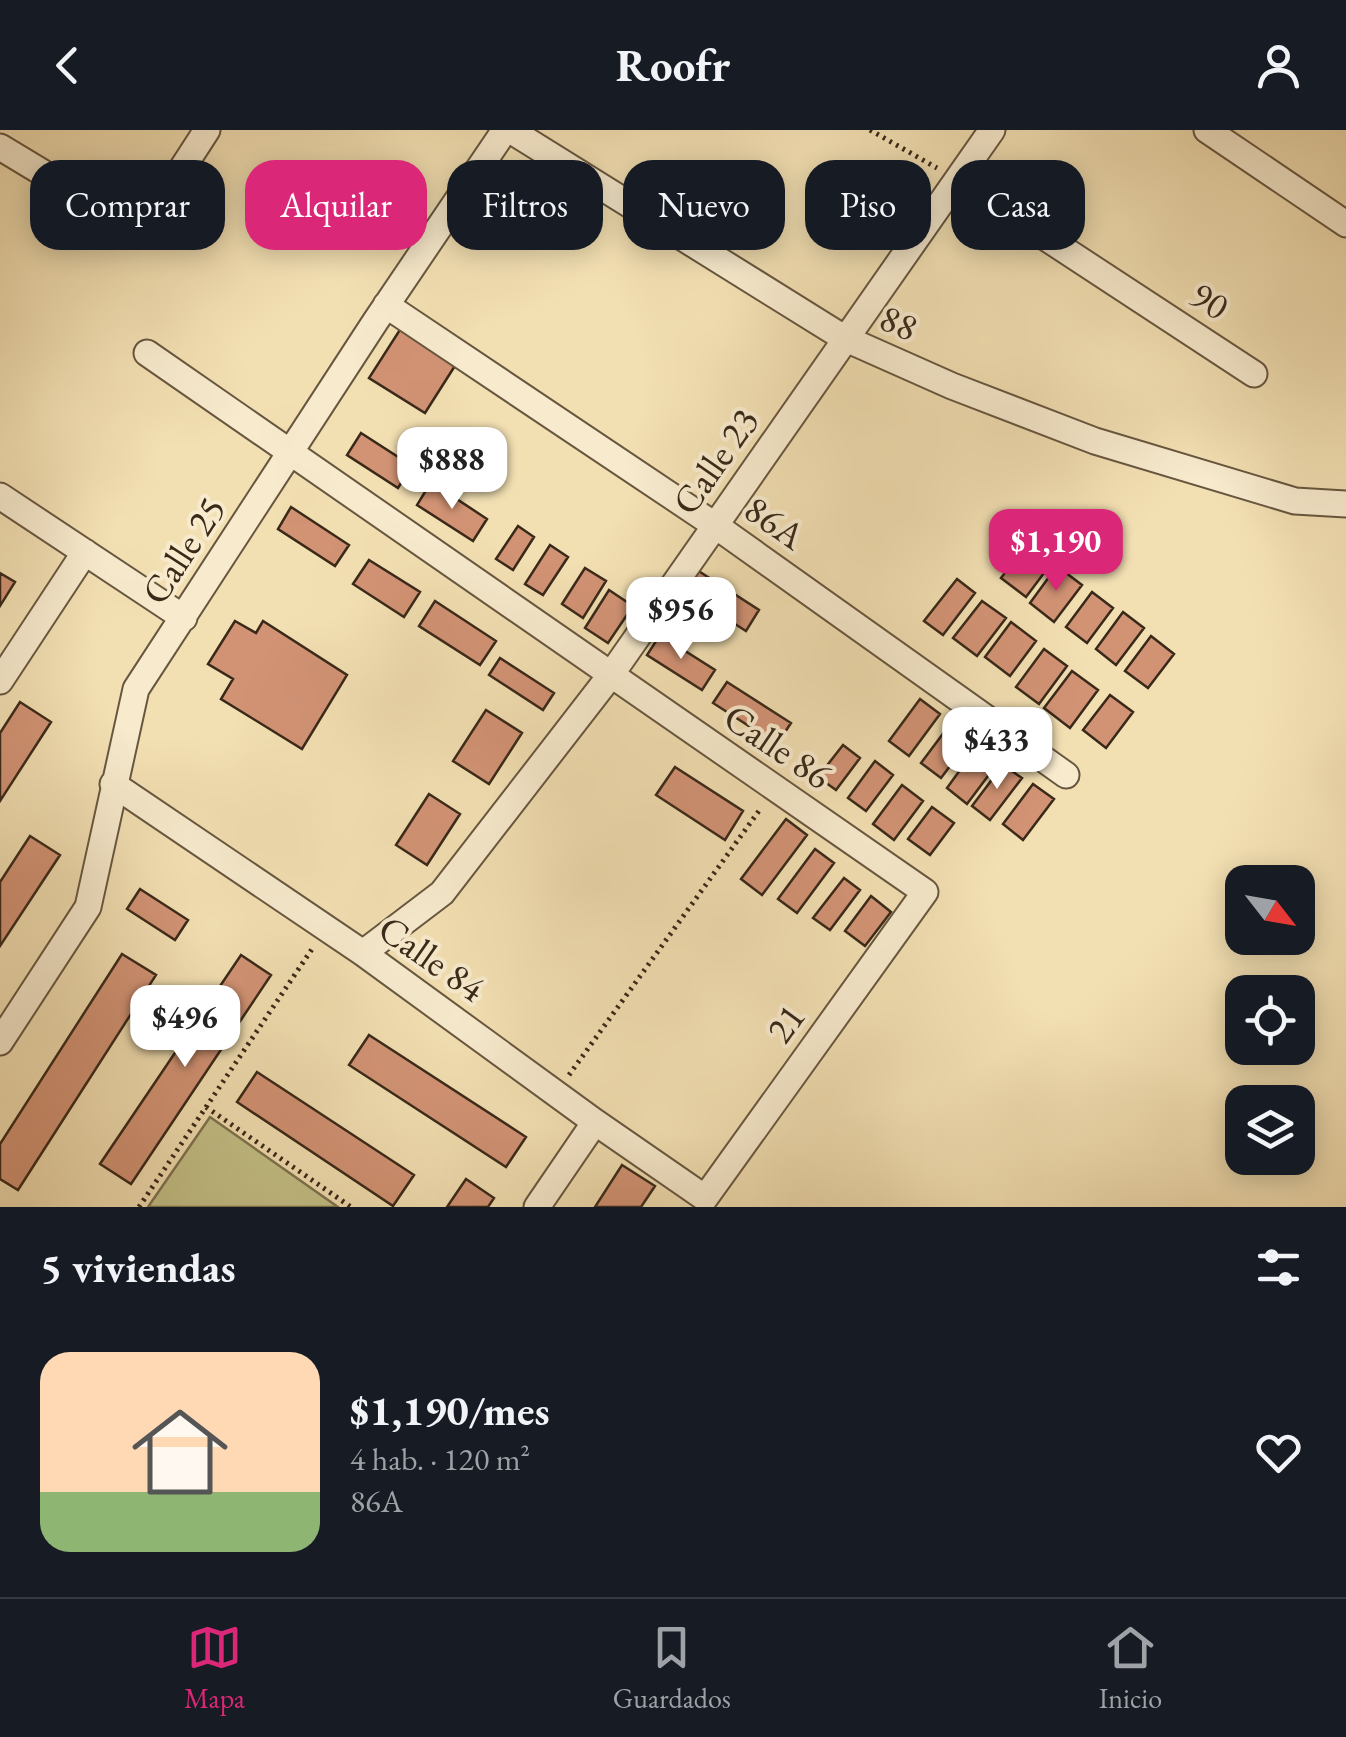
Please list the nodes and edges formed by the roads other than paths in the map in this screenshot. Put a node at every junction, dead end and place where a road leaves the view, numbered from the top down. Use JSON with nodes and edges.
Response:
{"nodes":[{"id":1,"x":207,"y":130,"type":"edge"},
{"id":2,"x":508,"y":130,"type":"edge"},
{"id":3,"x":992,"y":130,"type":"edge"},
{"id":4,"x":1207,"y":130,"type":"edge"},
{"id":5,"x":0,"y":147,"type":"edge"},
{"id":6,"x":972,"y":160,"type":"edge"},
{"id":7,"x":951,"y":190,"type":"edge"},
{"id":8,"x":1346,"y":224,"type":"edge"},
{"id":9,"x":1065,"y":250,"type":"edge"},
{"id":10,"x":386,"y":306,"type":"junction"},
{"id":11,"x":844,"y":338,"type":"junction"},
{"id":12,"x":147,"y":353,"type":"dead end"},
{"id":13,"x":1254,"y":374,"type":"dead end"},
{"id":14,"x":290,"y":453,"type":"junction"},
{"id":15,"x":0,"y":496,"type":"edge"},
{"id":16,"x":1346,"y":504,"type":"edge"},
{"id":17,"x":716,"y":526,"type":"junction"},
{"id":18,"x":85,"y":552,"type":"junction"},
{"id":19,"x":184,"y":618,"type":"junction"},
{"id":20,"x":610,"y":676,"type":"junction"},
{"id":21,"x":0,"y":681,"type":"edge"},
{"id":22,"x":1066,"y":775,"type":"dead end"},
{"id":23,"x":113,"y":784,"type":"junction"},
{"id":24,"x":925,"y":892,"type":"joint"},
{"id":25,"x":363,"y":953,"type":"junction"},
{"id":26,"x":0,"y":1042,"type":"edge"},
{"id":27,"x":595,"y":1122,"type":"junction"},
{"id":28,"x":705,"y":1198,"type":"joint"},
{"id":29,"x":537,"y":1207,"type":"edge"}],
"edges":[{"from":1,"to":5,"type":"street"},
{"from":2,"to":10,"type":"street","name":"Calle 25"},
{"from":2,"to":11,"type":"street","name":"88"},
{"from":3,"to":6,"type":"street","name":"Calle 23"},
{"from":4,"to":8,"type":"street"},
{"from":7,"to":11,"type":"street","name":"Calle 23"},
{"from":9,"to":13,"type":"street","name":"90"},
{"from":10,"to":14,"type":"street","name":"Calle 25"},
{"from":10,"to":17,"type":"street","name":"86A"},
{"from":11,"to":16,"type":"street","name":"88"},
{"from":11,"to":17,"type":"street","name":"Calle 23"},
{"from":12,"to":14,"type":"street","name":"Calle 86"},
{"from":14,"to":19,"type":"street","name":"Calle 25"},
{"from":14,"to":20,"type":"street","name":"Calle 86"},
{"from":15,"to":18,"type":"street"},
{"from":17,"to":20,"type":"street","name":"Calle 23"},
{"from":17,"to":22,"type":"street","name":"86A"},
{"from":18,"to":19,"type":"street"},
{"from":18,"to":21,"type":"street"},
{"from":19,"to":23,"type":"street","name":"Calle 25"},
{"from":20,"to":24,"type":"street","name":"Calle 86"},
{"from":20,"to":25,"type":"street","name":"Calle 23"},
{"from":23,"to":25,"type":"street","name":"Calle 84"},
{"from":23,"to":26,"type":"street","name":"Calle 25"},
{"from":24,"to":28,"type":"street","name":"21"},
{"from":25,"to":27,"type":"street","name":"Calle 84"},
{"from":27,"to":28,"type":"street","name":"Calle 84"},
{"from":27,"to":29,"type":"street"}]}
